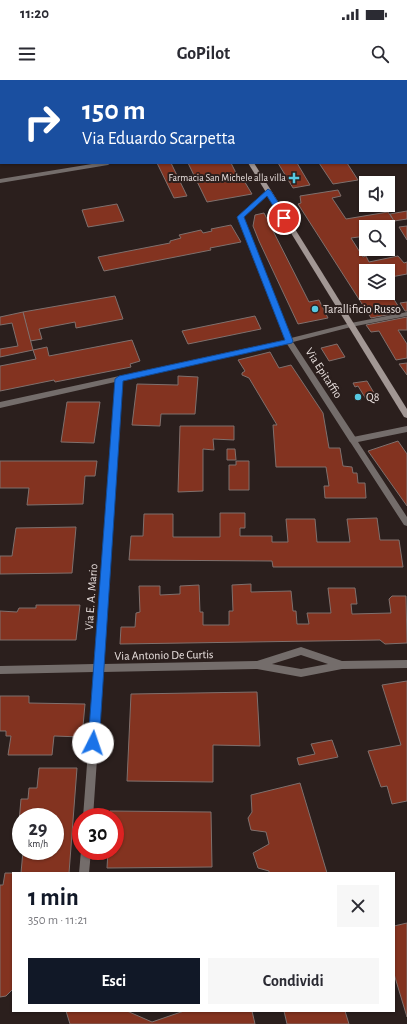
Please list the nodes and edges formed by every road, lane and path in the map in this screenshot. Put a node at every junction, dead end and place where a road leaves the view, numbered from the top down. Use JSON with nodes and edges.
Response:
{"nodes":[{"id":1,"x":102,"y":164,"type":"edge"},
{"id":2,"x":252,"y":164,"type":"edge"},
{"id":3,"x":0,"y":182,"type":"edge"},
{"id":4,"x":268,"y":191,"type":"junction"},
{"id":5,"x":407,"y":314,"type":"edge"},
{"id":6,"x":351,"y":325,"type":"junction"},
{"id":7,"x":289,"y":341,"type":"junction"},
{"id":8,"x":119,"y":379,"type":"junction"},
{"id":9,"x":0,"y":405,"type":"edge"},
{"id":10,"x":407,"y":415,"type":"edge"},
{"id":11,"x":407,"y":429,"type":"edge"},
{"id":12,"x":353,"y":440,"type":"junction"},
{"id":13,"x":407,"y":523,"type":"edge"},
{"id":14,"x":407,"y":664,"type":"edge"},
{"id":15,"x":257,"y":665,"type":"junction"},
{"id":16,"x":342,"y":665,"type":"junction"},
{"id":17,"x":99,"y":669,"type":"junction"},
{"id":18,"x":0,"y":670,"type":"edge"},
{"id":19,"x":89,"y":808,"type":"edge"},
{"id":20,"x":85,"y":860,"type":"edge"},
{"id":21,"x":84,"y":872,"type":"edge"}],
"edges":[{"from":1,"to":3,"type":"street"},
{"from":2,"to":4,"type":"main road"},
{"from":4,"to":6,"type":"main road"},
{"from":4,"to":7,"type":"street","name":"Via Epitaffio"},
{"from":5,"to":6,"type":"street"},
{"from":6,"to":7,"type":"street"},
{"from":6,"to":10,"type":"main road"},
{"from":7,"to":8,"type":"street"},
{"from":7,"to":12,"type":"street","name":"Via Epitaffio"},
{"from":8,"to":9,"type":"street"},
{"from":8,"to":17,"type":"street","name":"Via E. A. Mario"},
{"from":11,"to":12,"type":"street"},
{"from":12,"to":13,"type":"street","name":"Via Epitaffio"},
{"from":14,"to":16,"type":"street"},
{"from":15,"to":16,"type":"street"},
{"from":15,"to":16,"type":"street"},
{"from":15,"to":17,"type":"street","name":"Via Antonio De Curtis"},
{"from":17,"to":18,"type":"street","name":"Via Antonio De Curtis"},
{"from":17,"to":19,"type":"street","name":"Via E. A. Mario"},
{"from":20,"to":21,"type":"street"}]}
